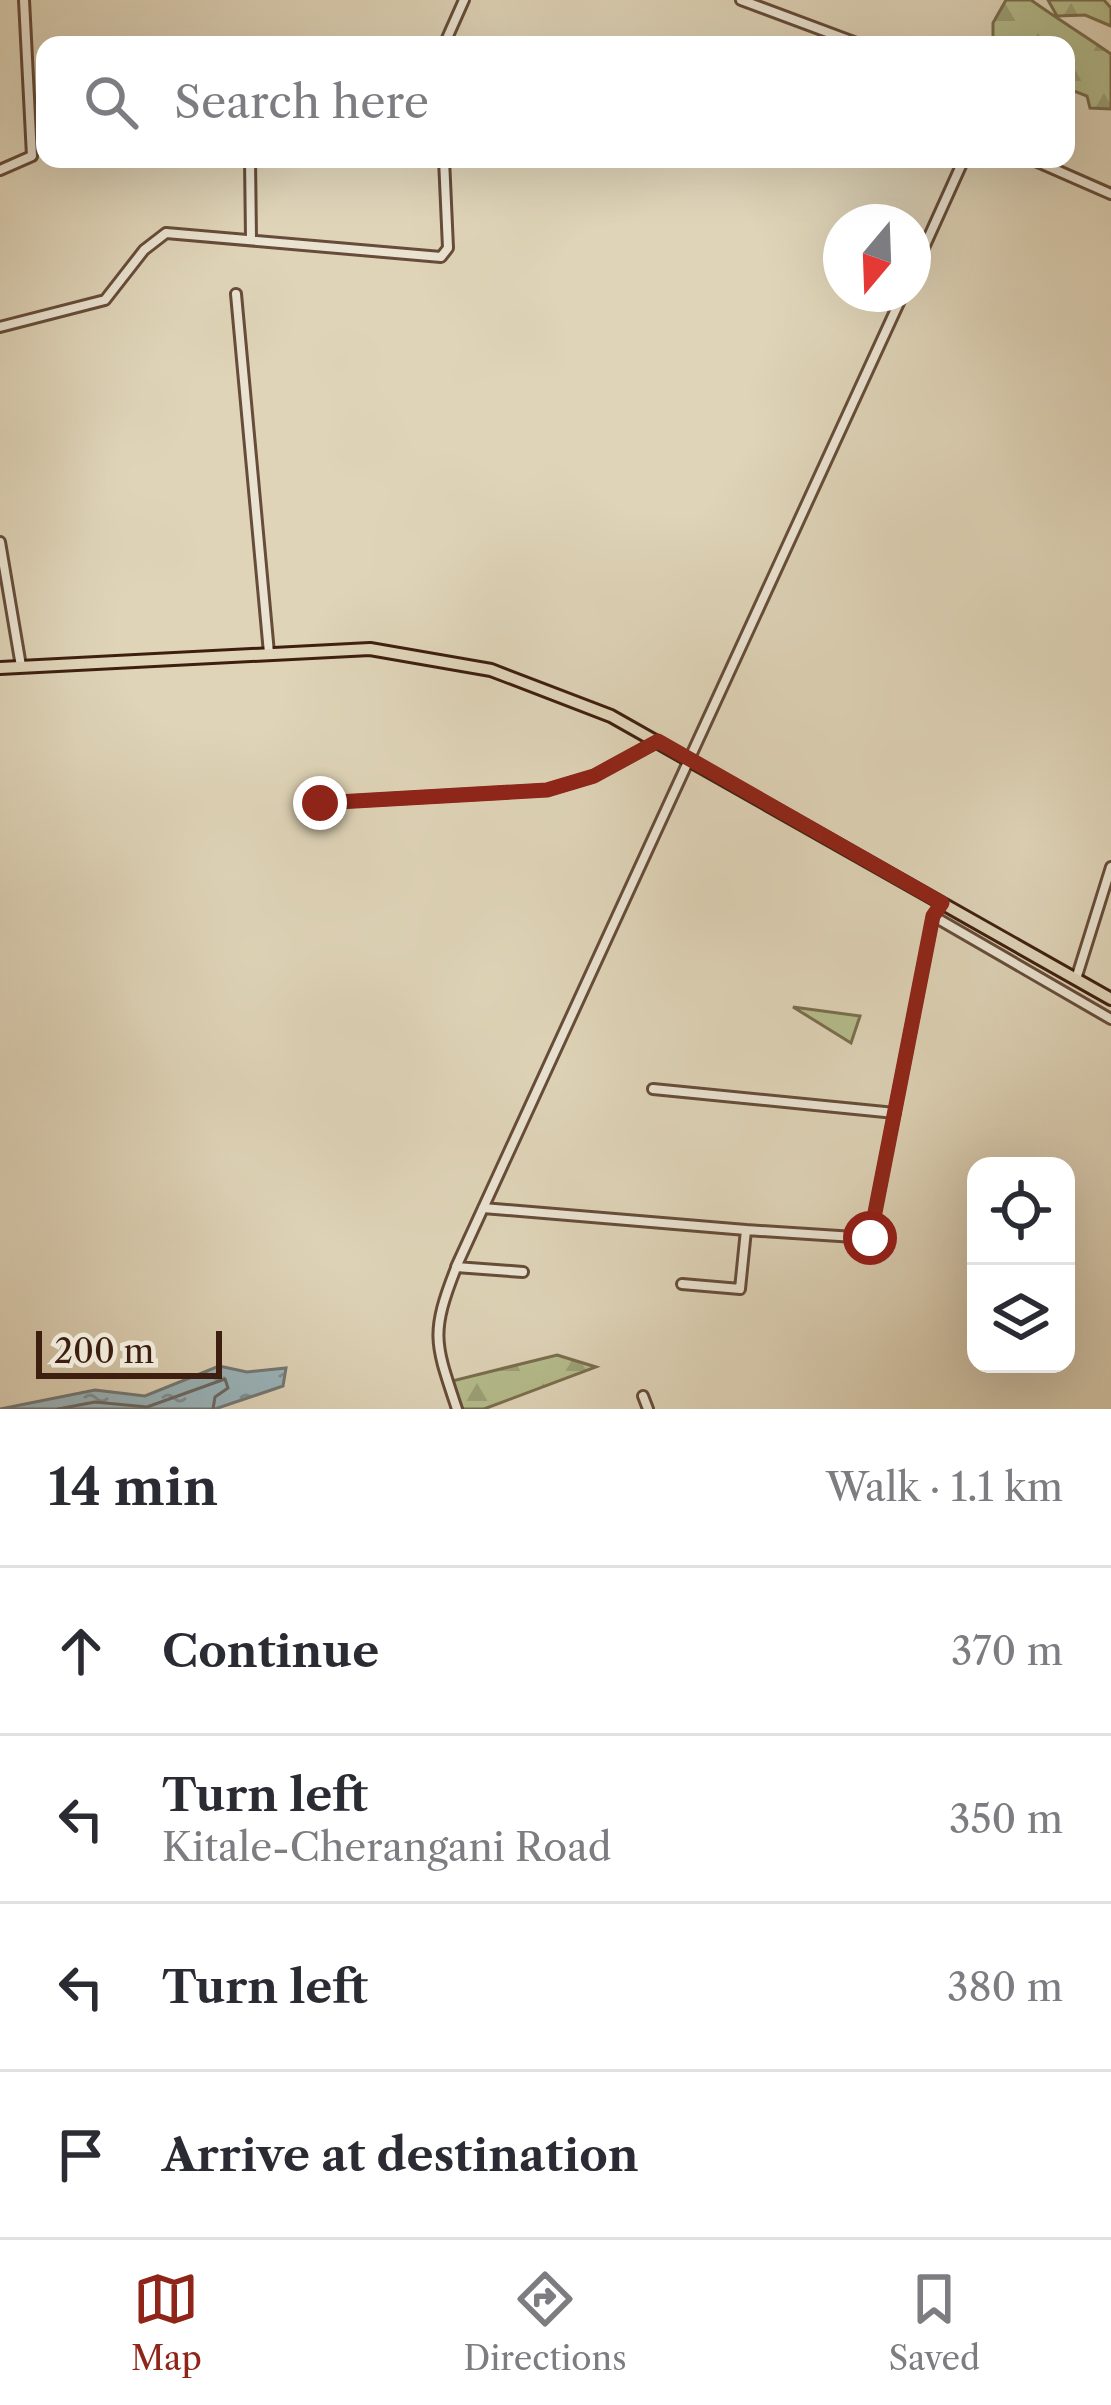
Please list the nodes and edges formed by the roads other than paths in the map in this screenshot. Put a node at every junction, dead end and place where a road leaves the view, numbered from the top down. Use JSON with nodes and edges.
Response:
{"nodes":[{"id":1,"x":24,"y":0,"type":"edge"},
{"id":2,"x":464,"y":0,"type":"edge"},
{"id":3,"x":741,"y":0,"type":"edge"},
{"id":4,"x":787,"y":0,"type":"edge"},
{"id":5,"x":782,"y":16,"type":"junction"},
{"id":6,"x":448,"y":36,"type":"edge"},
{"id":7,"x":837,"y":36,"type":"edge"},
{"id":8,"x":250,"y":168,"type":"edge"},
{"id":9,"x":444,"y":168,"type":"edge"},
{"id":10,"x":960,"y":168,"type":"edge"},
{"id":11,"x":1051,"y":168,"type":"edge"},
{"id":12,"x":0,"y":170,"type":"edge"},
{"id":13,"x":1111,"y":194,"type":"edge"},
{"id":14,"x":931,"y":232,"type":"edge"},
{"id":15,"x":251,"y":239,"type":"junction"},
{"id":16,"x":236,"y":293,"type":"dead end"},
{"id":17,"x":895,"y":312,"type":"edge"},
{"id":18,"x":0,"y":327,"type":"edge"},
{"id":19,"x":0,"y":542,"type":"edge"},
{"id":20,"x":269,"y":653,"type":"junction"},
{"id":21,"x":21,"y":666,"type":"junction"},
{"id":22,"x":0,"y":668,"type":"edge"},
{"id":23,"x":658,"y":741,"type":"junction"},
{"id":24,"x":688,"y":759,"type":"junction"},
{"id":25,"x":320,"y":803,"type":"dead end"},
{"id":26,"x":1111,"y":867,"type":"edge"},
{"id":27,"x":942,"y":903,"type":"junction"},
{"id":28,"x":933,"y":916,"type":"junction"},
{"id":29,"x":1061,"y":970,"type":"junction"},
{"id":30,"x":1076,"y":979,"type":"junction"},
{"id":31,"x":1049,"y":983,"type":"junction"},
{"id":32,"x":1111,"y":1000,"type":"edge"},
{"id":33,"x":1111,"y":1019,"type":"edge"},
{"id":34,"x":653,"y":1089,"type":"dead end"},
{"id":35,"x":895,"y":1113,"type":"junction"},
{"id":36,"x":483,"y":1208,"type":"junction"},
{"id":37,"x":746,"y":1230,"type":"junction"},
{"id":38,"x":456,"y":1267,"type":"junction"},
{"id":39,"x":524,"y":1272,"type":"dead end"},
{"id":40,"x":682,"y":1284,"type":"dead end"},
{"id":41,"x":643,"y":1396,"type":"dead end"},
{"id":42,"x":457,"y":1409,"type":"edge"},
{"id":43,"x":648,"y":1409,"type":"edge"}],
"edges":[{"from":1,"to":12,"type":"street"},
{"from":2,"to":6,"type":"street"},
{"from":3,"to":5,"type":"street"},
{"from":4,"to":5,"type":"street"},
{"from":5,"to":7,"type":"street"},
{"from":8,"to":15,"type":"street"},
{"from":9,"to":15,"type":"street"},
{"from":10,"to":14,"type":"street"},
{"from":11,"to":13,"type":"street"},
{"from":15,"to":18,"type":"street"},
{"from":16,"to":20,"type":"street"},
{"from":17,"to":24,"type":"street"},
{"from":19,"to":21,"type":"street"},
{"from":20,"to":21,"type":"main road"},
{"from":20,"to":23,"type":"main road"},
{"from":21,"to":22,"type":"main road"},
{"from":23,"to":24,"type":"main road"},
{"from":23,"to":25,"type":"street"},
{"from":24,"to":27,"type":"main road"},
{"from":24,"to":36,"type":"street"},
{"from":26,"to":30,"type":"street"},
{"from":27,"to":28,"type":"street"},
{"from":27,"to":29,"type":"main road"},
{"from":28,"to":31,"type":"street"},
{"from":28,"to":35,"type":"street"},
{"from":29,"to":30,"type":"main road"},
{"from":29,"to":31,"type":"street"},
{"from":30,"to":32,"type":"main road"},
{"from":31,"to":33,"type":"street"},
{"from":34,"to":35,"type":"street"},
{"from":35,"to":37,"type":"street"},
{"from":36,"to":37,"type":"street"},
{"from":36,"to":38,"type":"street"},
{"from":37,"to":40,"type":"street"},
{"from":38,"to":39,"type":"street"},
{"from":38,"to":42,"type":"street"},
{"from":41,"to":43,"type":"street"}]}
